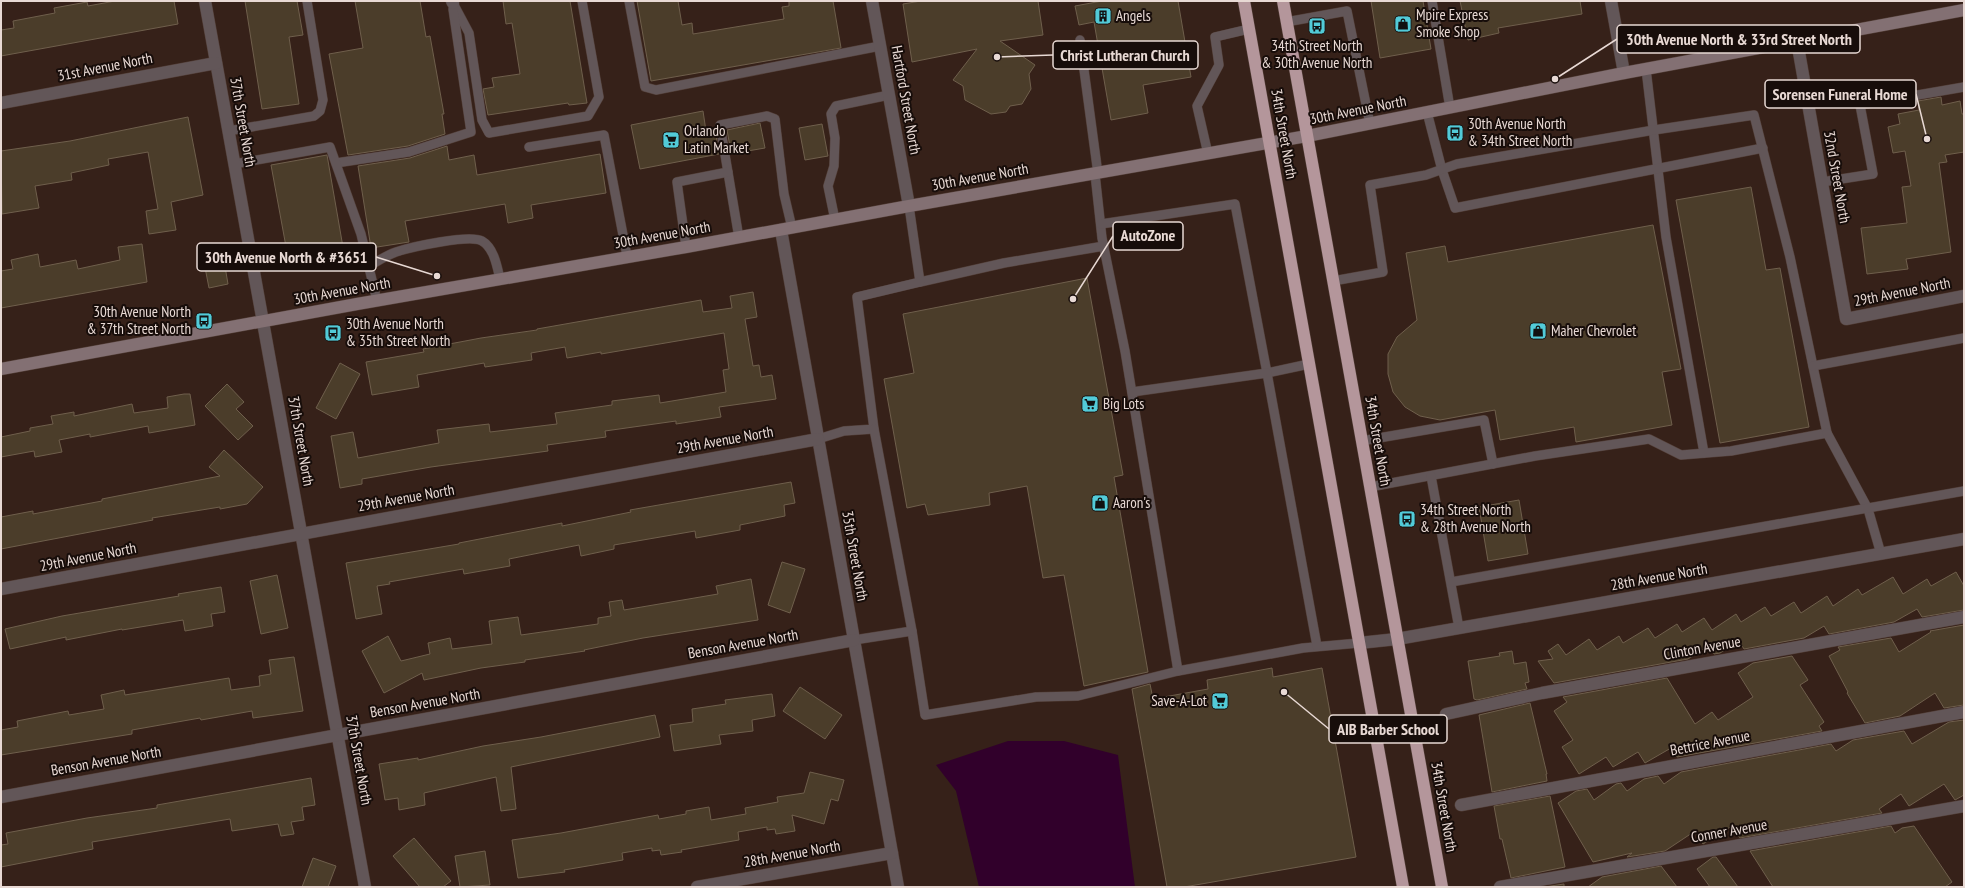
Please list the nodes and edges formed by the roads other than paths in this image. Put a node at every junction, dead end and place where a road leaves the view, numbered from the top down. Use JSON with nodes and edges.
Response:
{"nodes":[{"id":1,"x":205,"y":1,"type":"edge"},
{"id":2,"x":307,"y":1,"type":"edge"},
{"id":3,"x":582,"y":1,"type":"edge"},
{"id":4,"x":629,"y":1,"type":"edge"},
{"id":5,"x":872,"y":1,"type":"edge"},
{"id":6,"x":1244,"y":1,"type":"edge"},
{"id":7,"x":1283,"y":1,"type":"edge"},
{"id":8,"x":1432,"y":1,"type":"edge"},
{"id":9,"x":1611,"y":1,"type":"edge"},
{"id":10,"x":452,"y":2,"type":"edge"},
{"id":11,"x":1964,"y":10,"type":"edge"},
{"id":12,"x":1286,"y":22,"type":"junction"},
{"id":13,"x":1249,"y":29,"type":"junction"},
{"id":14,"x":1080,"y":40,"type":"dead end"},
{"id":15,"x":1798,"y":41,"type":"junction"},
{"id":16,"x":880,"y":46,"type":"junction"},
{"id":17,"x":216,"y":62,"type":"junction"},
{"id":18,"x":1646,"y":69,"type":"junction"},
{"id":19,"x":1624,"y":73,"type":"junction"},
{"id":20,"x":1964,"y":87,"type":"edge"},
{"id":21,"x":889,"y":95,"type":"junction"},
{"id":22,"x":1,"y":103,"type":"edge"},
{"id":23,"x":1450,"y":108,"type":"junction"},
{"id":24,"x":1427,"y":112,"type":"junction"},
{"id":25,"x":1370,"y":124,"type":"junction"},
{"id":26,"x":1654,"y":130,"type":"junction"},
{"id":27,"x":228,"y":131,"type":"junction"},
{"id":28,"x":1307,"y":136,"type":"junction"},
{"id":29,"x":1269,"y":142,"type":"junction"},
{"id":30,"x":529,"y":147,"type":"dead end"},
{"id":31,"x":1763,"y":148,"type":"junction"},
{"id":32,"x":1208,"y":154,"type":"junction"},
{"id":33,"x":336,"y":163,"type":"junction"},
{"id":34,"x":234,"y":164,"type":"junction"},
{"id":35,"x":1659,"y":169,"type":"junction"},
{"id":36,"x":1442,"y":170,"type":"junction"},
{"id":37,"x":728,"y":172,"type":"junction"},
{"id":38,"x":1096,"y":174,"type":"junction"},
{"id":39,"x":1822,"y":182,"type":"junction"},
{"id":40,"x":909,"y":206,"type":"junction"},
{"id":41,"x":835,"y":220,"type":"junction"},
{"id":42,"x":1101,"y":224,"type":"junction"},
{"id":43,"x":786,"y":229,"type":"junction"},
{"id":44,"x":739,"y":238,"type":"junction"},
{"id":45,"x":1104,"y":246,"type":"junction"},
{"id":46,"x":686,"y":247,"type":"junction"},
{"id":47,"x":627,"y":256,"type":"junction"},
{"id":48,"x":369,"y":266,"type":"junction"},
{"id":49,"x":500,"y":279,"type":"junction"},
{"id":50,"x":1333,"y":281,"type":"junction"},
{"id":51,"x":920,"y":282,"type":"junction"},
{"id":52,"x":1964,"y":296,"type":"edge"},
{"id":53,"x":376,"y":301,"type":"junction"},
{"id":54,"x":1846,"y":319,"type":"joint"},
{"id":55,"x":263,"y":322,"type":"junction"},
{"id":56,"x":1964,"y":338,"type":"edge"},
{"id":57,"x":1309,"y":364,"type":"junction"},
{"id":58,"x":1813,"y":366,"type":"junction"},
{"id":59,"x":1,"y":369,"type":"edge"},
{"id":60,"x":1267,"y":373,"type":"junction"},
{"id":61,"x":1132,"y":392,"type":"junction"},
{"id":62,"x":874,"y":430,"type":"junction"},
{"id":63,"x":1827,"y":433,"type":"junction"},
{"id":64,"x":818,"y":439,"type":"junction"},
{"id":65,"x":1361,"y":441,"type":"junction"},
{"id":66,"x":1704,"y":453,"type":"junction"},
{"id":67,"x":1493,"y":464,"type":"junction"},
{"id":68,"x":1431,"y":476,"type":"junction"},
{"id":69,"x":1370,"y":487,"type":"junction"},
{"id":70,"x":1964,"y":491,"type":"edge"},
{"id":71,"x":1868,"y":509,"type":"junction"},
{"id":72,"x":301,"y":533,"type":"junction"},
{"id":73,"x":1964,"y":539,"type":"edge"},
{"id":74,"x":1881,"y":554,"type":"junction"},
{"id":75,"x":1451,"y":582,"type":"junction"},
{"id":76,"x":1,"y":589,"type":"edge"},
{"id":77,"x":1964,"y":617,"type":"edge"},
{"id":78,"x":1459,"y":628,"type":"junction"},
{"id":79,"x":912,"y":631,"type":"junction"},
{"id":80,"x":1397,"y":639,"type":"junction"},
{"id":81,"x":854,"y":640,"type":"junction"},
{"id":82,"x":1359,"y":643,"type":"junction"},
{"id":83,"x":1317,"y":646,"type":"junction"},
{"id":84,"x":1178,"y":671,"type":"junction"},
{"id":85,"x":1964,"y":712,"type":"edge"},
{"id":86,"x":1446,"y":714,"type":"dead end"},
{"id":87,"x":338,"y":735,"type":"junction"},
{"id":88,"x":1,"y":797,"type":"edge"},
{"id":89,"x":1461,"y":806,"type":"dead end"},
{"id":90,"x":1964,"y":806,"type":"edge"},
{"id":91,"x":892,"y":853,"type":"junction"},
{"id":92,"x":365,"y":887,"type":"edge"},
{"id":93,"x":697,"y":887,"type":"edge"},
{"id":94,"x":898,"y":887,"type":"edge"},
{"id":95,"x":1403,"y":887,"type":"edge"},
{"id":96,"x":1442,"y":887,"type":"edge"},
{"id":97,"x":1500,"y":887,"type":"edge"}],
"edges":[{"from":1,"to":17,"type":"street","name":"37th Street North"},
{"from":2,"to":27,"type":"lane"},
{"from":3,"to":10,"type":"lane"},
{"from":4,"to":16,"type":"lane"},
{"from":5,"to":16,"type":"street","name":"Hartford Street North"},
{"from":6,"to":13,"type":"highway","name":"34th Street North"},
{"from":7,"to":12,"type":"highway","name":"34th Street North"},
{"from":8,"to":23,"type":"lane"},
{"from":9,"to":19,"type":"street"},
{"from":10,"to":33,"type":"lane"},
{"from":11,"to":15,"type":"street","name":"30th Avenue North"},
{"from":12,"to":25,"type":"lane"},
{"from":12,"to":28,"type":"highway","name":"34th Street North"},
{"from":13,"to":29,"type":"highway","name":"34th Street North"},
{"from":13,"to":32,"type":"lane"},
{"from":14,"to":38,"type":"lane"},
{"from":15,"to":18,"type":"street","name":"30th Avenue North"},
{"from":15,"to":39,"type":"street","name":"32nd Street North"},
{"from":16,"to":21,"type":"street","name":"Hartford Street North"},
{"from":17,"to":22,"type":"street","name":"31st Avenue North"},
{"from":17,"to":27,"type":"street","name":"37th Street North"},
{"from":18,"to":19,"type":"street","name":"30th Avenue North"},
{"from":18,"to":26,"type":"lane"},
{"from":19,"to":23,"type":"street","name":"30th Avenue North"},
{"from":20,"to":39,"type":"lane"},
{"from":21,"to":40,"type":"street","name":"Hartford Street North"},
{"from":21,"to":41,"type":"lane"},
{"from":23,"to":24,"type":"street","name":"30th Avenue North"},
{"from":24,"to":25,"type":"street","name":"30th Avenue North"},
{"from":24,"to":36,"type":"lane"},
{"from":25,"to":28,"type":"street","name":"30th Avenue North"},
{"from":26,"to":31,"type":"lane"},
{"from":26,"to":35,"type":"lane"},
{"from":26,"to":36,"type":"lane"},
{"from":27,"to":34,"type":"street","name":"37th Street North"},
{"from":28,"to":29,"type":"street","name":"30th Avenue North"},
{"from":28,"to":50,"type":"highway","name":"34th Street North"},
{"from":29,"to":32,"type":"street","name":"30th Avenue North"},
{"from":29,"to":57,"type":"highway","name":"34th Street North"},
{"from":30,"to":47,"type":"lane"},
{"from":31,"to":35,"type":"lane"},
{"from":31,"to":58,"type":"lane"},
{"from":32,"to":38,"type":"street","name":"30th Avenue North"},
{"from":33,"to":34,"type":"lane"},
{"from":33,"to":48,"type":"lane"},
{"from":34,"to":55,"type":"street","name":"37th Street North"},
{"from":35,"to":36,"type":"lane"},
{"from":35,"to":66,"type":"lane"},
{"from":36,"to":50,"type":"lane"},
{"from":37,"to":43,"type":"lane"},
{"from":37,"to":44,"type":"lane"},
{"from":37,"to":46,"type":"lane"},
{"from":38,"to":40,"type":"street","name":"30th Avenue North"},
{"from":38,"to":42,"type":"lane"},
{"from":39,"to":54,"type":"street","name":"32nd Street North"},
{"from":40,"to":41,"type":"street","name":"30th Avenue North"},
{"from":40,"to":51,"type":"lane"},
{"from":41,"to":43,"type":"street","name":"30th Avenue North"},
{"from":42,"to":45,"type":"lane"},
{"from":42,"to":60,"type":"lane"},
{"from":43,"to":44,"type":"street","name":"30th Avenue North"},
{"from":43,"to":64,"type":"street","name":"35th Street North"},
{"from":44,"to":46,"type":"street","name":"30th Avenue North"},
{"from":45,"to":51,"type":"lane"},
{"from":45,"to":61,"type":"lane"},
{"from":46,"to":47,"type":"street","name":"30th Avenue North"},
{"from":47,"to":49,"type":"street","name":"30th Avenue North"},
{"from":48,"to":49,"type":"lane"},
{"from":48,"to":53,"type":"lane"},
{"from":49,"to":53,"type":"street","name":"30th Avenue North"},
{"from":50,"to":65,"type":"highway","name":"34th Street North"},
{"from":51,"to":62,"type":"lane"},
{"from":52,"to":54,"type":"street","name":"29th Avenue North"},
{"from":53,"to":55,"type":"street","name":"30th Avenue North"},
{"from":55,"to":59,"type":"street","name":"30th Avenue North"},
{"from":55,"to":72,"type":"street","name":"37th Street North"},
{"from":56,"to":58,"type":"lane"},
{"from":57,"to":60,"type":"lane"},
{"from":57,"to":82,"type":"highway","name":"34th Street North"},
{"from":58,"to":63,"type":"lane"},
{"from":60,"to":61,"type":"lane"},
{"from":60,"to":83,"type":"lane"},
{"from":61,"to":84,"type":"lane"},
{"from":62,"to":64,"type":"lane"},
{"from":62,"to":79,"type":"lane"},
{"from":63,"to":66,"type":"lane"},
{"from":63,"to":71,"type":"lane"},
{"from":64,"to":72,"type":"street","name":"29th Avenue North"},
{"from":64,"to":81,"type":"street","name":"35th Street North"},
{"from":65,"to":67,"type":"lane"},
{"from":65,"to":69,"type":"highway","name":"34th Street North"},
{"from":66,"to":67,"type":"lane"},
{"from":67,"to":68,"type":"lane"},
{"from":68,"to":69,"type":"lane"},
{"from":68,"to":75,"type":"lane"},
{"from":69,"to":80,"type":"highway","name":"34th Street North"},
{"from":70,"to":71,"type":"lane"},
{"from":71,"to":74,"type":"lane"},
{"from":71,"to":75,"type":"lane"},
{"from":72,"to":76,"type":"street","name":"29th Avenue North"},
{"from":72,"to":87,"type":"street","name":"37th Street North"},
{"from":73,"to":74,"type":"street","name":"28th Avenue North"},
{"from":74,"to":78,"type":"street","name":"28th Avenue North"},
{"from":75,"to":78,"type":"lane"},
{"from":77,"to":86,"type":"street","name":"Clinton Avenue"},
{"from":78,"to":80,"type":"street","name":"28th Avenue North"},
{"from":79,"to":81,"type":"lane"},
{"from":79,"to":84,"type":"lane"},
{"from":80,"to":82,"type":"street","name":"28th Avenue North"},
{"from":80,"to":96,"type":"highway","name":"34th Street North"},
{"from":81,"to":87,"type":"street","name":"Benson Avenue North"},
{"from":81,"to":91,"type":"street","name":"35th Street North"},
{"from":82,"to":83,"type":"lane"},
{"from":82,"to":95,"type":"highway","name":"34th Street North"},
{"from":83,"to":84,"type":"lane"},
{"from":85,"to":89,"type":"street","name":"Bettrice Avenue"},
{"from":87,"to":88,"type":"street","name":"Benson Avenue North"},
{"from":87,"to":92,"type":"street","name":"37th Street North"},
{"from":90,"to":97,"type":"street","name":"Conner Avenue"},
{"from":91,"to":93,"type":"street","name":"28th Avenue North"},
{"from":91,"to":94,"type":"street","name":"35th Street North"}]}
